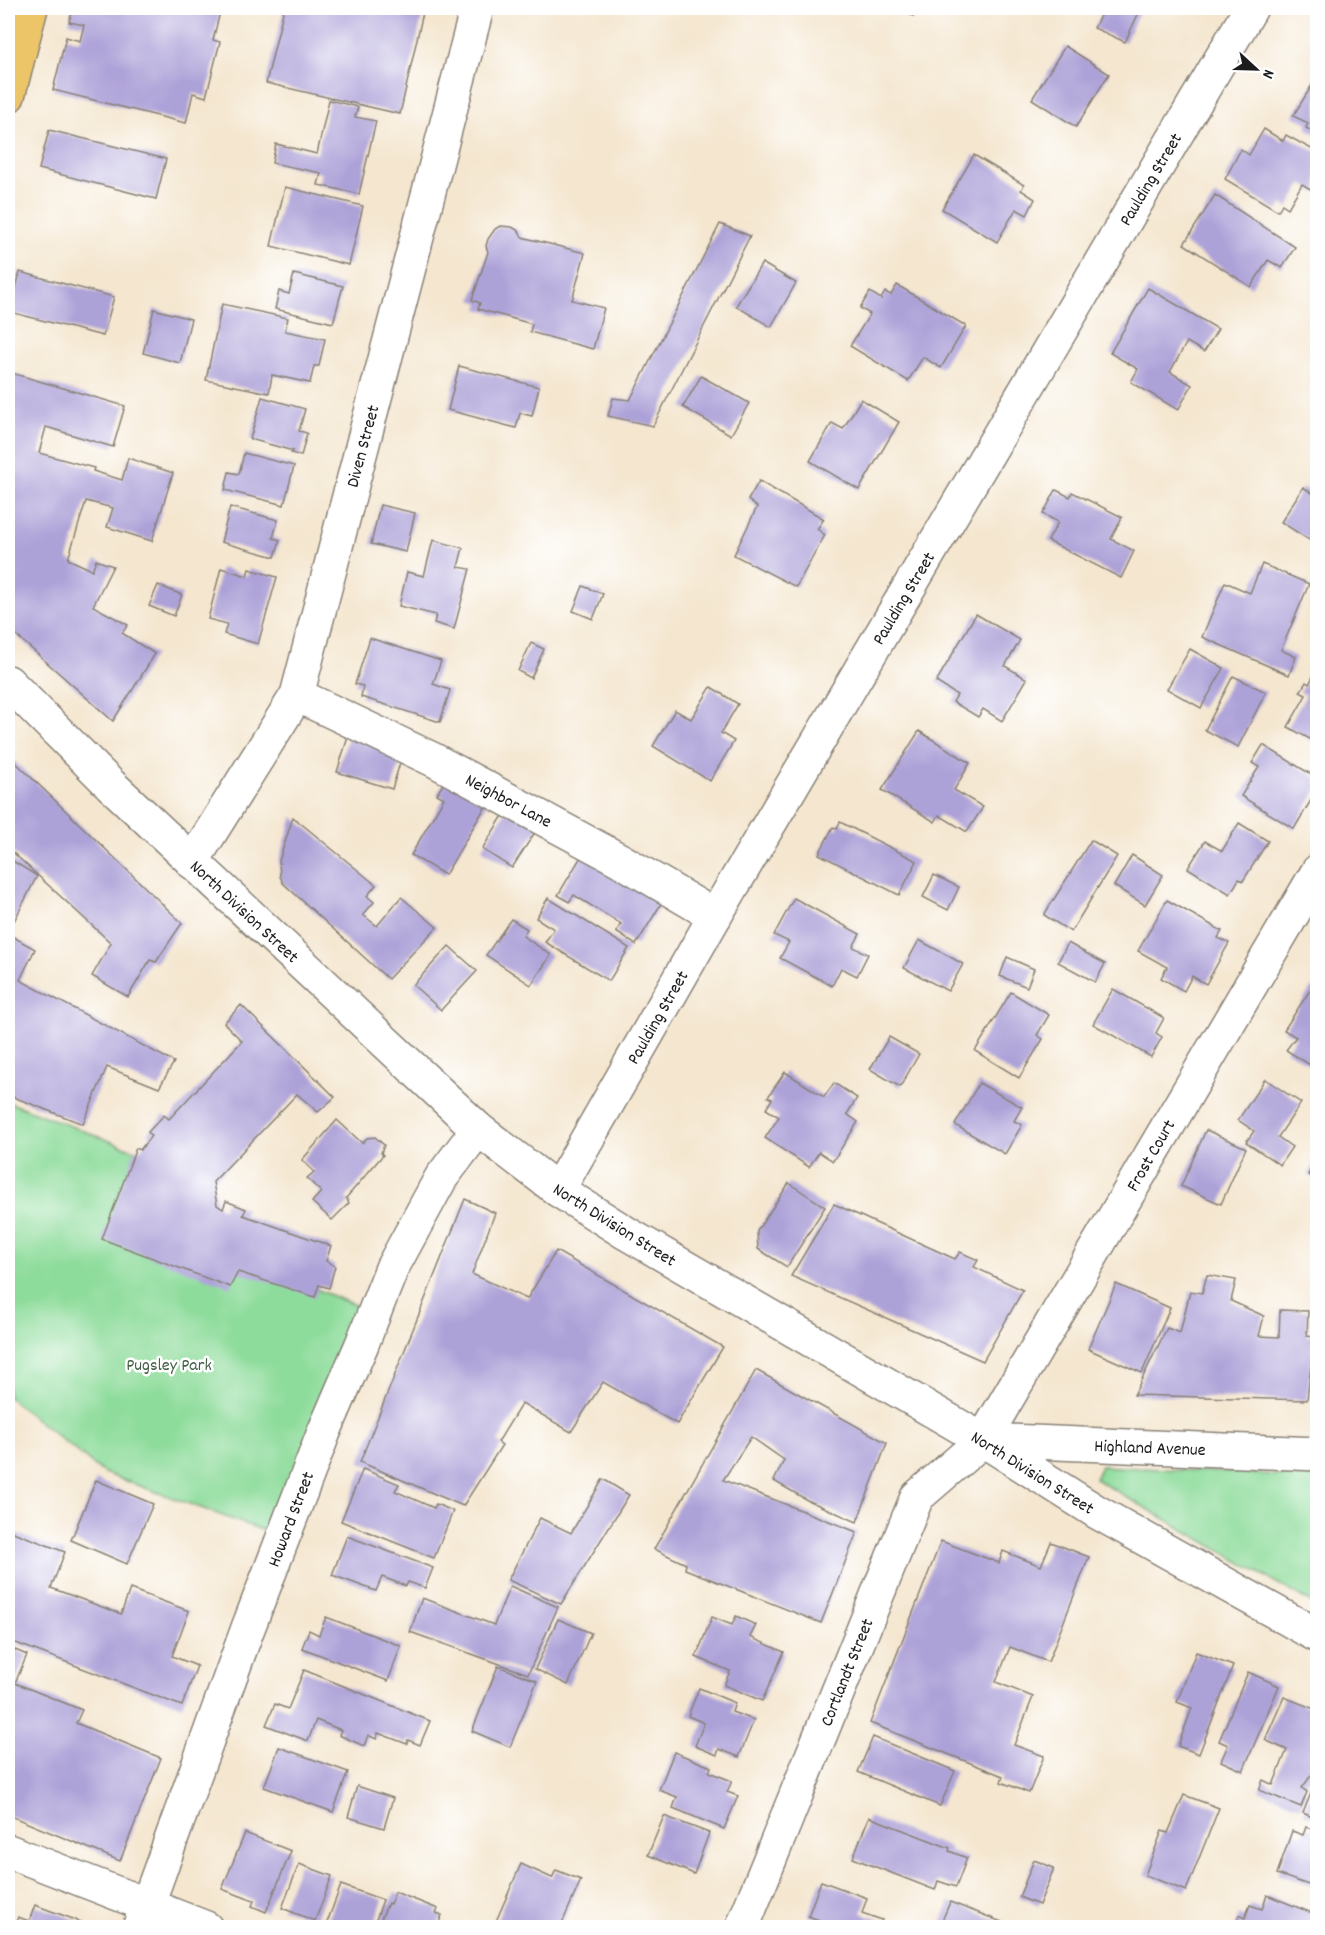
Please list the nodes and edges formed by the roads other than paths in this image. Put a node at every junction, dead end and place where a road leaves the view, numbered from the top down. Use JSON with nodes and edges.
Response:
{"nodes":[{"id":1,"x":31,"y":8,"type":"edge"},
{"id":2,"x":477,"y":8,"type":"edge"},
{"id":3,"x":1251,"y":8,"type":"edge"},
{"id":4,"x":8,"y":96,"type":"edge"},
{"id":5,"x":8,"y":684,"type":"edge"},
{"id":6,"x":297,"y":695,"type":"junction"},
{"id":7,"x":192,"y":862,"type":"junction"},
{"id":8,"x":1317,"y":871,"type":"edge"},
{"id":9,"x":715,"y":916,"type":"junction"},
{"id":10,"x":478,"y":1129,"type":"junction"},
{"id":11,"x":558,"y":1190,"type":"junction"},
{"id":12,"x":982,"y":1440,"type":"junction"},
{"id":13,"x":1317,"y":1454,"type":"edge"},
{"id":14,"x":1317,"y":1636,"type":"edge"},
{"id":15,"x":8,"y":1851,"type":"edge"},
{"id":16,"x":143,"y":1916,"type":"edge"},
{"id":17,"x":206,"y":1928,"type":"edge"},
{"id":18,"x":742,"y":1928,"type":"edge"}],
"edges":[{"from":1,"to":4,"type":"main road"},
{"from":2,"to":6,"type":"street","name":"Diven Street"},
{"from":3,"to":9,"type":"street","name":"Paulding Street"},
{"from":5,"to":7,"type":"street","name":"North Division Street"},
{"from":6,"to":7,"type":"street","name":"Diven Street"},
{"from":6,"to":9,"type":"street","name":"Neighbor Lane"},
{"from":7,"to":10,"type":"street","name":"North Division Street"},
{"from":8,"to":12,"type":"street","name":"Frost Court"},
{"from":9,"to":11,"type":"street","name":"Paulding Street"},
{"from":10,"to":11,"type":"street","name":"North Division Street"},
{"from":10,"to":16,"type":"street","name":"Howard Street"},
{"from":11,"to":12,"type":"street","name":"North Division Street"},
{"from":12,"to":13,"type":"street","name":"Highland Avenue"},
{"from":12,"to":14,"type":"street","name":"North Division Street"},
{"from":12,"to":18,"type":"street","name":"Cortlandt Street"},
{"from":15,"to":16,"type":"street"},
{"from":16,"to":17,"type":"street"}]}
